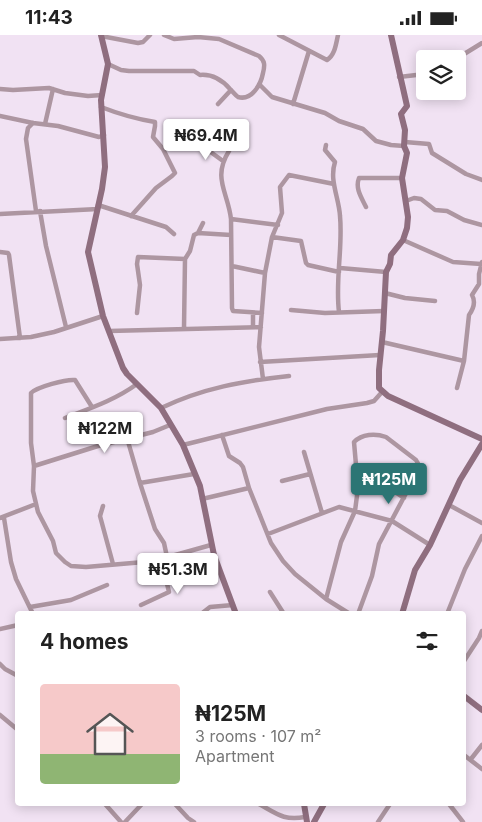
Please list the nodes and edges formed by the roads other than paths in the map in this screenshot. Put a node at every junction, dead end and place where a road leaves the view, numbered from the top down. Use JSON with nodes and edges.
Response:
{"nodes":[{"id":1,"x":101,"y":35,"type":"edge"},
{"id":2,"x":150,"y":35,"type":"edge"},
{"id":3,"x":164,"y":35,"type":"edge"},
{"id":4,"x":279,"y":35,"type":"edge"},
{"id":5,"x":338,"y":35,"type":"edge"},
{"id":6,"x":391,"y":35,"type":"edge"},
{"id":7,"x":220,"y":37,"type":"edge"},
{"id":8,"x":482,"y":43,"type":"edge"},
{"id":9,"x":309,"y":51,"type":"junction"},
{"id":10,"x":466,"y":53,"type":"edge"},
{"id":11,"x":108,"y":64,"type":"junction"},
{"id":12,"x":416,"y":75,"type":"edge"},
{"id":13,"x":400,"y":77,"type":"junction"},
{"id":14,"x":260,"y":85,"type":"junction"},
{"id":15,"x":0,"y":89,"type":"edge"},
{"id":16,"x":53,"y":89,"type":"junction"},
{"id":17,"x":231,"y":90,"type":"junction"},
{"id":18,"x":102,"y":95,"type":"junction"},
{"id":19,"x":218,"y":104,"type":"dead end"},
{"id":20,"x":293,"y":104,"type":"junction"},
{"id":21,"x":101,"y":107,"type":"junction"},
{"id":22,"x":0,"y":116,"type":"edge"},
{"id":23,"x":33,"y":123,"type":"junction"},
{"id":24,"x":45,"y":124,"type":"junction"},
{"id":25,"x":104,"y":135,"type":"junction"},
{"id":26,"x":405,"y":144,"type":"junction"},
{"id":27,"x":202,"y":145,"type":"dead end"},
{"id":28,"x":326,"y":145,"type":"dead end"},
{"id":29,"x":229,"y":151,"type":"dead end"},
{"id":30,"x":223,"y":161,"type":"junction"},
{"id":31,"x":402,"y":178,"type":"junction"},
{"id":32,"x":482,"y":179,"type":"edge"},
{"id":33,"x":334,"y":184,"type":"junction"},
{"id":34,"x":406,"y":201,"type":"junction"},
{"id":35,"x":98,"y":207,"type":"junction"},
{"id":36,"x":366,"y":207,"type":"dead end"},
{"id":37,"x":38,"y":211,"type":"junction"},
{"id":38,"x":0,"y":214,"type":"edge"},
{"id":39,"x":131,"y":216,"type":"junction"},
{"id":40,"x":231,"y":219,"type":"junction"},
{"id":41,"x":203,"y":223,"type":"dead end"},
{"id":42,"x":278,"y":225,"type":"junction"},
{"id":43,"x":482,"y":225,"type":"edge"},
{"id":44,"x":198,"y":233,"type":"junction"},
{"id":45,"x":174,"y":234,"type":"dead end"},
{"id":46,"x":231,"y":235,"type":"junction"},
{"id":47,"x":272,"y":237,"type":"junction"},
{"id":48,"x":403,"y":240,"type":"junction"},
{"id":49,"x":0,"y":252,"type":"edge"},
{"id":50,"x":185,"y":259,"type":"junction"},
{"id":51,"x":482,"y":263,"type":"edge"},
{"id":52,"x":232,"y":266,"type":"junction"},
{"id":53,"x":340,"y":270,"type":"junction"},
{"id":54,"x":386,"y":271,"type":"junction"},
{"id":55,"x":265,"y":273,"type":"junction"},
{"id":56,"x":481,"y":284,"type":"edge"},
{"id":57,"x":385,"y":293,"type":"junction"},
{"id":58,"x":435,"y":301,"type":"dead end"},
{"id":59,"x":291,"y":310,"type":"dead end"},
{"id":60,"x":384,"y":311,"type":"junction"},
{"id":61,"x":339,"y":312,"type":"junction"},
{"id":62,"x":137,"y":313,"type":"dead end"},
{"id":63,"x":262,"y":313,"type":"junction"},
{"id":64,"x":253,"y":314,"type":"junction"},
{"id":65,"x":103,"y":316,"type":"junction"},
{"id":66,"x":66,"y":327,"type":"junction"},
{"id":67,"x":253,"y":327,"type":"junction"},
{"id":68,"x":261,"y":327,"type":"junction"},
{"id":69,"x":184,"y":328,"type":"junction"},
{"id":70,"x":109,"y":331,"type":"junction"},
{"id":71,"x":20,"y":338,"type":"junction"},
{"id":72,"x":0,"y":339,"type":"edge"},
{"id":73,"x":382,"y":343,"type":"junction"},
{"id":74,"x":380,"y":355,"type":"junction"},
{"id":75,"x":464,"y":361,"type":"junction"},
{"id":76,"x":260,"y":362,"type":"junction"},
{"id":77,"x":289,"y":377,"type":"dead end"},
{"id":78,"x":263,"y":379,"type":"junction"},
{"id":79,"x":137,"y":384,"type":"junction"},
{"id":80,"x":457,"y":389,"type":"dead end"},
{"id":81,"x":382,"y":393,"type":"junction"},
{"id":82,"x":92,"y":407,"type":"junction"},
{"id":83,"x":161,"y":408,"type":"junction"},
{"id":84,"x":65,"y":418,"type":"dead end"},
{"id":85,"x":170,"y":425,"type":"junction"},
{"id":86,"x":222,"y":435,"type":"junction"},
{"id":87,"x":127,"y":438,"type":"junction"},
{"id":88,"x":482,"y":439,"type":"edge"},
{"id":89,"x":482,"y":444,"type":"edge"},
{"id":90,"x":183,"y":445,"type":"junction"},
{"id":91,"x":304,"y":452,"type":"dead end"},
{"id":92,"x":34,"y":466,"type":"junction"},
{"id":93,"x":194,"y":474,"type":"junction"},
{"id":94,"x":310,"y":474,"type":"junction"},
{"id":95,"x":282,"y":481,"type":"dead end"},
{"id":96,"x":140,"y":483,"type":"junction"},
{"id":97,"x":249,"y":488,"type":"junction"},
{"id":98,"x":358,"y":488,"type":"junction"},
{"id":99,"x":404,"y":498,"type":"junction"},
{"id":100,"x":202,"y":499,"type":"junction"},
{"id":101,"x":36,"y":504,"type":"junction"},
{"id":102,"x":449,"y":505,"type":"junction"},
{"id":103,"x":103,"y":506,"type":"dead end"},
{"id":104,"x":355,"y":511,"type":"junction"},
{"id":105,"x":322,"y":513,"type":"junction"},
{"id":106,"x":2,"y":518,"type":"edge"},
{"id":107,"x":392,"y":521,"type":"junction"},
{"id":108,"x":482,"y":523,"type":"edge"},
{"id":109,"x":268,"y":534,"type":"junction"},
{"id":110,"x":482,"y":536,"type":"edge"},
{"id":111,"x":211,"y":545,"type":"junction"},
{"id":112,"x":430,"y":545,"type":"junction"},
{"id":113,"x":167,"y":557,"type":"junction"},
{"id":114,"x":161,"y":559,"type":"junction"},
{"id":115,"x":114,"y":563,"type":"junction"},
{"id":116,"x":107,"y":585,"type":"dead end"},
{"id":117,"x":270,"y":592,"type":"dead end"},
{"id":118,"x":326,"y":599,"type":"junction"},
{"id":119,"x":142,"y":605,"type":"dead end"},
{"id":120,"x":233,"y":605,"type":"junction"},
{"id":121,"x":30,"y":607,"type":"junction"},
{"id":122,"x":32,"y":611,"type":"edge"},
{"id":123,"x":205,"y":611,"type":"edge"},
{"id":124,"x":235,"y":611,"type":"edge"},
{"id":125,"x":282,"y":611,"type":"edge"},
{"id":126,"x":345,"y":611,"type":"edge"},
{"id":127,"x":359,"y":611,"type":"edge"},
{"id":128,"x":403,"y":611,"type":"edge"},
{"id":129,"x":448,"y":611,"type":"edge"},
{"id":130,"x":15,"y":626,"type":"edge"},
{"id":131,"x":0,"y":629,"type":"edge"},
{"id":132,"x":482,"y":631,"type":"edge"},
{"id":133,"x":466,"y":658,"type":"edge"},
{"id":134,"x":0,"y":664,"type":"edge"},
{"id":135,"x":15,"y":674,"type":"edge"},
{"id":136,"x":466,"y":697,"type":"edge"},
{"id":137,"x":482,"y":709,"type":"edge"},
{"id":138,"x":0,"y":715,"type":"edge"},
{"id":139,"x":15,"y":728,"type":"edge"},
{"id":140,"x":482,"y":745,"type":"edge"},
{"id":141,"x":466,"y":756,"type":"edge"},
{"id":142,"x":472,"y":759,"type":"junction"},
{"id":143,"x":482,"y":769,"type":"edge"},
{"id":144,"x":107,"y":806,"type":"edge"},
{"id":145,"x":140,"y":806,"type":"edge"},
{"id":146,"x":177,"y":806,"type":"edge"},
{"id":147,"x":263,"y":806,"type":"edge"},
{"id":148,"x":304,"y":806,"type":"edge"},
{"id":149,"x":323,"y":806,"type":"edge"},
{"id":150,"x":389,"y":806,"type":"edge"},
{"id":151,"x":451,"y":806,"type":"edge"},
{"id":152,"x":306,"y":820,"type":"edge"},
{"id":153,"x":380,"y":821,"type":"edge"},
{"id":154,"x":121,"y":822,"type":"edge"},
{"id":155,"x":125,"y":822,"type":"edge"},
{"id":156,"x":194,"y":822,"type":"edge"},
{"id":157,"x":314,"y":822,"type":"edge"},
{"id":158,"x":463,"y":822,"type":"edge"}],
"edges":[{"from":1,"to":2,"type":"street"},
{"from":1,"to":11,"type":"street"},
{"from":3,"to":7,"type":"street"},
{"from":4,"to":9,"type":"street"},
{"from":5,"to":9,"type":"street"},
{"from":6,"to":13,"type":"street"},
{"from":7,"to":14,"type":"street"},
{"from":8,"to":10,"type":"street"},
{"from":9,"to":20,"type":"street"},
{"from":11,"to":17,"type":"street"},
{"from":11,"to":18,"type":"street"},
{"from":12,"to":13,"type":"street"},
{"from":13,"to":26,"type":"street"},
{"from":14,"to":17,"type":"street"},
{"from":14,"to":20,"type":"street"},
{"from":15,"to":16,"type":"street"},
{"from":16,"to":18,"type":"street"},
{"from":16,"to":24,"type":"street"},
{"from":17,"to":19,"type":"street"},
{"from":18,"to":21,"type":"street"},
{"from":20,"to":26,"type":"street"},
{"from":21,"to":25,"type":"street"},
{"from":21,"to":39,"type":"street"},
{"from":22,"to":23,"type":"street"},
{"from":23,"to":24,"type":"street"},
{"from":23,"to":37,"type":"street"},
{"from":24,"to":25,"type":"street"},
{"from":25,"to":35,"type":"street"},
{"from":26,"to":31,"type":"street"},
{"from":26,"to":32,"type":"street"},
{"from":27,"to":30,"type":"street"},
{"from":28,"to":33,"type":"street"},
{"from":29,"to":30,"type":"street"},
{"from":30,"to":40,"type":"street"},
{"from":31,"to":34,"type":"street"},
{"from":31,"to":36,"type":"street"},
{"from":33,"to":42,"type":"street"},
{"from":33,"to":53,"type":"street"},
{"from":34,"to":43,"type":"street"},
{"from":34,"to":48,"type":"street"},
{"from":35,"to":37,"type":"street"},
{"from":35,"to":39,"type":"street"},
{"from":35,"to":65,"type":"street"},
{"from":37,"to":38,"type":"street"},
{"from":37,"to":66,"type":"street"},
{"from":39,"to":45,"type":"street"},
{"from":40,"to":42,"type":"street"},
{"from":40,"to":46,"type":"street"},
{"from":41,"to":44,"type":"street"},
{"from":42,"to":47,"type":"street"},
{"from":44,"to":46,"type":"street"},
{"from":44,"to":50,"type":"street"},
{"from":46,"to":52,"type":"street"},
{"from":47,"to":53,"type":"street"},
{"from":47,"to":55,"type":"street"},
{"from":48,"to":51,"type":"street"},
{"from":48,"to":54,"type":"street"},
{"from":49,"to":71,"type":"street"},
{"from":50,"to":62,"type":"street"},
{"from":50,"to":69,"type":"street"},
{"from":51,"to":56,"type":"street"},
{"from":52,"to":55,"type":"street"},
{"from":52,"to":64,"type":"street"},
{"from":53,"to":54,"type":"street"},
{"from":53,"to":61,"type":"street"},
{"from":54,"to":57,"type":"street"},
{"from":55,"to":63,"type":"street"},
{"from":56,"to":75,"type":"street"},
{"from":57,"to":58,"type":"street"},
{"from":57,"to":60,"type":"street"},
{"from":59,"to":61,"type":"street"},
{"from":60,"to":61,"type":"street"},
{"from":60,"to":73,"type":"street"},
{"from":63,"to":64,"type":"street"},
{"from":63,"to":68,"type":"street"},
{"from":64,"to":67,"type":"street"},
{"from":65,"to":66,"type":"street"},
{"from":65,"to":70,"type":"street"},
{"from":66,"to":71,"type":"street"},
{"from":67,"to":68,"type":"street"},
{"from":67,"to":69,"type":"street"},
{"from":68,"to":76,"type":"street"},
{"from":69,"to":70,"type":"street"},
{"from":70,"to":79,"type":"street"},
{"from":71,"to":72,"type":"street"},
{"from":73,"to":74,"type":"street"},
{"from":73,"to":75,"type":"street"},
{"from":74,"to":76,"type":"street"},
{"from":74,"to":81,"type":"street"},
{"from":75,"to":80,"type":"street"},
{"from":76,"to":78,"type":"street"},
{"from":77,"to":78,"type":"street"},
{"from":78,"to":83,"type":"street"},
{"from":79,"to":82,"type":"street"},
{"from":79,"to":83,"type":"street"},
{"from":81,"to":86,"type":"street"},
{"from":81,"to":88,"type":"street"},
{"from":82,"to":84,"type":"street"},
{"from":82,"to":92,"type":"street"},
{"from":83,"to":85,"type":"street"},
{"from":85,"to":87,"type":"street"},
{"from":85,"to":90,"type":"street"},
{"from":86,"to":90,"type":"street"},
{"from":86,"to":97,"type":"street"},
{"from":87,"to":92,"type":"street"},
{"from":87,"to":96,"type":"street"},
{"from":89,"to":102,"type":"street"},
{"from":90,"to":93,"type":"street"},
{"from":91,"to":94,"type":"street"},
{"from":92,"to":101,"type":"street"},
{"from":93,"to":96,"type":"street"},
{"from":93,"to":100,"type":"street"},
{"from":94,"to":95,"type":"street"},
{"from":94,"to":105,"type":"street"},
{"from":96,"to":113,"type":"street"},
{"from":97,"to":100,"type":"street"},
{"from":97,"to":109,"type":"street"},
{"from":98,"to":99,"type":"street"},
{"from":98,"to":99,"type":"street"},
{"from":98,"to":104,"type":"street"},
{"from":99,"to":107,"type":"street"},
{"from":100,"to":111,"type":"street"},
{"from":101,"to":106,"type":"street"},
{"from":101,"to":115,"type":"street"},
{"from":102,"to":108,"type":"street"},
{"from":102,"to":112,"type":"street"},
{"from":103,"to":115,"type":"street"},
{"from":104,"to":105,"type":"street"},
{"from":104,"to":107,"type":"street"},
{"from":104,"to":118,"type":"street"},
{"from":105,"to":109,"type":"street"},
{"from":106,"to":121,"type":"street"},
{"from":107,"to":112,"type":"street"},
{"from":107,"to":127,"type":"street"},
{"from":109,"to":118,"type":"street"},
{"from":110,"to":129,"type":"street"},
{"from":111,"to":113,"type":"street"},
{"from":111,"to":120,"type":"street"},
{"from":112,"to":128,"type":"street"},
{"from":113,"to":114,"type":"street"},
{"from":114,"to":115,"type":"street"},
{"from":114,"to":119,"type":"street"},
{"from":116,"to":121,"type":"street"},
{"from":117,"to":125,"type":"street"},
{"from":118,"to":126,"type":"street"},
{"from":120,"to":123,"type":"street"},
{"from":120,"to":124,"type":"street"},
{"from":121,"to":122,"type":"street"},
{"from":130,"to":131,"type":"street"},
{"from":132,"to":133,"type":"street"},
{"from":134,"to":135,"type":"street"},
{"from":136,"to":137,"type":"street"},
{"from":138,"to":139,"type":"street"},
{"from":140,"to":142,"type":"street"},
{"from":141,"to":142,"type":"street"},
{"from":142,"to":143,"type":"street"},
{"from":144,"to":154,"type":"street"},
{"from":145,"to":155,"type":"street"},
{"from":146,"to":156,"type":"street"},
{"from":147,"to":152,"type":"street"},
{"from":148,"to":152,"type":"street"},
{"from":149,"to":157,"type":"street"},
{"from":150,"to":153,"type":"street"},
{"from":151,"to":158,"type":"street"}]}
